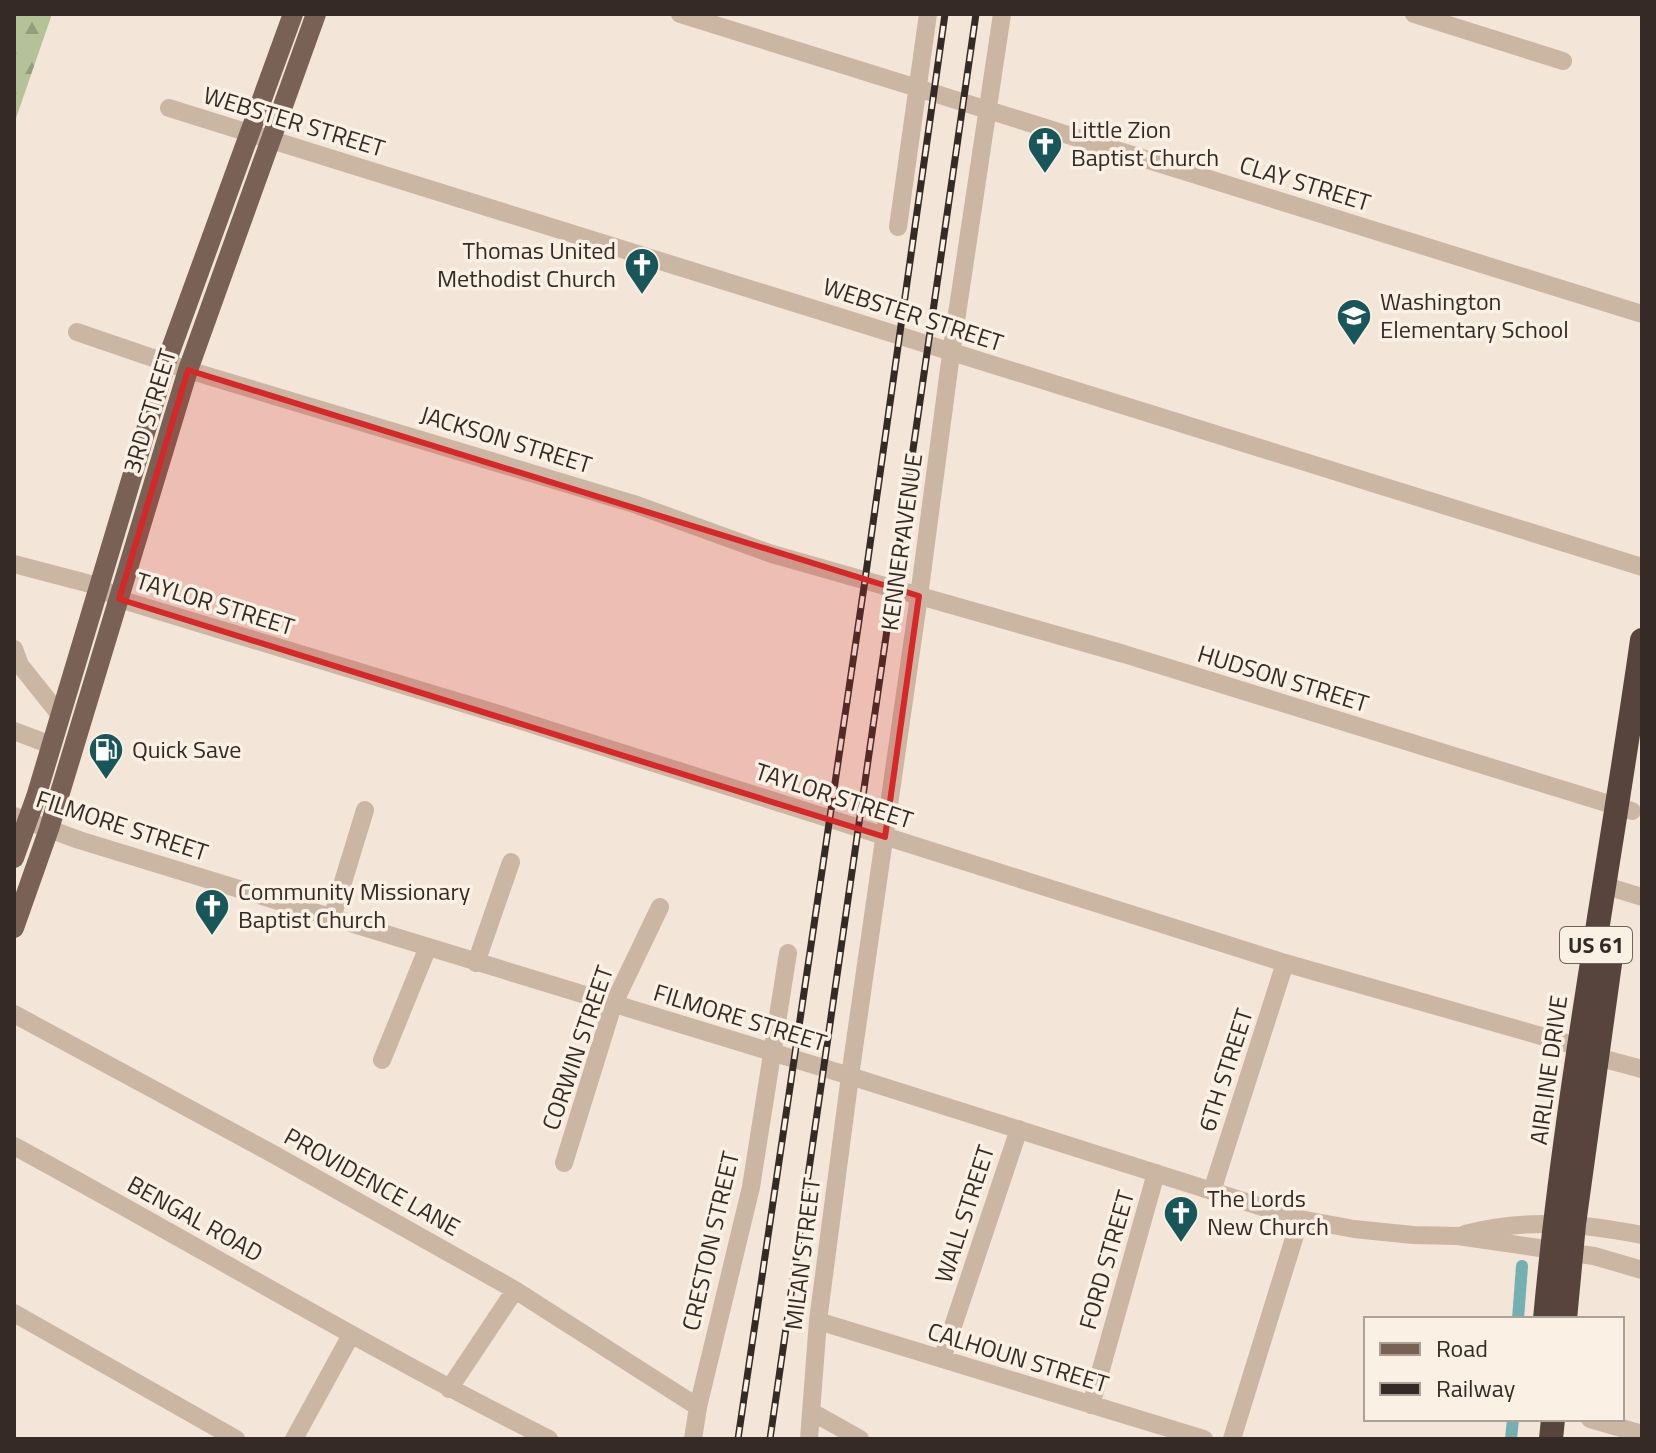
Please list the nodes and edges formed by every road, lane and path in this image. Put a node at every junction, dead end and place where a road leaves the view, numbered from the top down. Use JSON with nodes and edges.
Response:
{"nodes":[{"id":1,"x":293,"y":14,"type":"edge"},
{"id":2,"x":316,"y":14,"type":"edge"},
{"id":3,"x":680,"y":14,"type":"edge"},
{"id":4,"x":928,"y":14,"type":"edge"},
{"id":5,"x":1002,"y":14,"type":"edge"},
{"id":6,"x":1414,"y":14,"type":"edge"},
{"id":7,"x":1563,"y":61,"type":"dead end"},
{"id":8,"x":919,"y":88,"type":"junction"},
{"id":9,"x":169,"y":108,"type":"dead end"},
{"id":10,"x":987,"y":110,"type":"junction"},
{"id":11,"x":260,"y":138,"type":"junction"},
{"id":12,"x":898,"y":227,"type":"dead end"},
{"id":13,"x":1642,"y":314,"type":"edge"},
{"id":14,"x":77,"y":332,"type":"dead end"},
{"id":15,"x":951,"y":354,"type":"junction"},
{"id":16,"x":168,"y":361,"type":"junction"},
{"id":17,"x":188,"y":370,"type":"junction"},
{"id":18,"x":14,"y":564,"type":"edge"},
{"id":19,"x":1642,"y":567,"type":"edge"},
{"id":20,"x":98,"y":586,"type":"junction"},
{"id":21,"x":919,"y":596,"type":"junction"},
{"id":22,"x":119,"y":599,"type":"junction"},
{"id":23,"x":1642,"y":640,"type":"edge"},
{"id":24,"x":14,"y":649,"type":"edge"},
{"id":25,"x":60,"y":715,"type":"junction"},
{"id":26,"x":14,"y":731,"type":"edge"},
{"id":27,"x":1638,"y":738,"type":"edge"},
{"id":28,"x":51,"y":745,"type":"junction"},
{"id":29,"x":1625,"y":809,"type":"junction"},
{"id":30,"x":365,"y":810,"type":"dead end"},
{"id":31,"x":20,"y":818,"type":"edge"},
{"id":32,"x":49,"y":829,"type":"junction"},
{"id":33,"x":885,"y":837,"type":"junction"},
{"id":34,"x":14,"y":858,"type":"edge"},
{"id":35,"x":511,"y":862,"type":"dead end"},
{"id":36,"x":1623,"y":891,"type":"edge"},
{"id":37,"x":660,"y":907,"type":"dead end"},
{"id":38,"x":332,"y":918,"type":"junction"},
{"id":39,"x":14,"y":928,"type":"edge"},
{"id":40,"x":428,"y":947,"type":"junction"},
{"id":41,"x":788,"y":953,"type":"dead end"},
{"id":42,"x":476,"y":963,"type":"junction"},
{"id":43,"x":1285,"y":963,"type":"junction"},
{"id":44,"x":613,"y":1005,"type":"junction"},
{"id":45,"x":14,"y":1014,"type":"edge"},
{"id":46,"x":772,"y":1052,"type":"junction"},
{"id":47,"x":1588,"y":1052,"type":"junction"},
{"id":48,"x":382,"y":1060,"type":"dead end"},
{"id":49,"x":1642,"y":1069,"type":"edge"},
{"id":50,"x":850,"y":1076,"type":"junction"},
{"id":51,"x":1019,"y":1129,"type":"junction"},
{"id":52,"x":14,"y":1146,"type":"edge"},
{"id":53,"x":564,"y":1163,"type":"dead end"},
{"id":54,"x":1156,"y":1173,"type":"junction"},
{"id":55,"x":1212,"y":1191,"type":"junction"},
{"id":56,"x":1300,"y":1219,"type":"junction"},
{"id":57,"x":1565,"y":1223,"type":"junction"},
{"id":58,"x":1642,"y":1235,"type":"edge"},
{"id":59,"x":1458,"y":1236,"type":"junction"},
{"id":60,"x":1562,"y":1251,"type":"junction"},
{"id":61,"x":1642,"y":1270,"type":"edge"},
{"id":62,"x":515,"y":1290,"type":"junction"},
{"id":63,"x":14,"y":1313,"type":"edge"},
{"id":64,"x":1546,"y":1317,"type":"edge"},
{"id":65,"x":1565,"y":1317,"type":"edge"},
{"id":66,"x":818,"y":1321,"type":"junction"},
{"id":67,"x":351,"y":1335,"type":"junction"},
{"id":68,"x":942,"y":1359,"type":"junction"},
{"id":69,"x":449,"y":1389,"type":"junction"},
{"id":70,"x":1091,"y":1405,"type":"junction"},
{"id":71,"x":698,"y":1407,"type":"junction"},
{"id":72,"x":812,"y":1412,"type":"junction"},
{"id":73,"x":1597,"y":1421,"type":"edge"},
{"id":74,"x":1642,"y":1434,"type":"edge"},
{"id":75,"x":236,"y":1439,"type":"edge"},
{"id":76,"x":294,"y":1439,"type":"edge"},
{"id":77,"x":549,"y":1439,"type":"edge"},
{"id":78,"x":693,"y":1439,"type":"edge"},
{"id":79,"x":809,"y":1439,"type":"edge"},
{"id":80,"x":860,"y":1439,"type":"edge"},
{"id":81,"x":1204,"y":1439,"type":"edge"},
{"id":82,"x":1232,"y":1439,"type":"edge"}],
"edges":[{"from":1,"to":11,"type":"main road","name":"3RD STREET"},
{"from":2,"to":11,"type":"main road","name":"3RD STREET"},
{"from":3,"to":8,"type":"street","name":"CLAY STREET"},
{"from":4,"to":8,"type":"street"},
{"from":5,"to":10,"type":"street","name":"KENNER AVENUE"},
{"from":6,"to":7,"type":"street"},
{"from":8,"to":10,"type":"street","name":"CLAY STREET"},
{"from":8,"to":12,"type":"street"},
{"from":9,"to":11,"type":"street","name":"WEBSTER STREET"},
{"from":10,"to":13,"type":"street","name":"CLAY STREET"},
{"from":10,"to":15,"type":"street","name":"KENNER AVENUE"},
{"from":11,"to":15,"type":"street","name":"WEBSTER STREET"},
{"from":11,"to":16,"type":"main road","name":"3RD STREET"},
{"from":11,"to":17,"type":"main road","name":"3RD STREET"},
{"from":14,"to":16,"type":"street","name":"JACKSON STREET"},
{"from":15,"to":19,"type":"street","name":"WEBSTER STREET"},
{"from":15,"to":21,"type":"street","name":"KENNER AVENUE"},
{"from":16,"to":17,"type":"street","name":"JACKSON STREET"},
{"from":16,"to":20,"type":"main road","name":"3RD STREET"},
{"from":17,"to":21,"type":"street","name":"JACKSON STREET"},
{"from":17,"to":22,"type":"main road","name":"3RD STREET"},
{"from":18,"to":20,"type":"street","name":"TAYLOR STREET"},
{"from":20,"to":22,"type":"street","name":"TAYLOR STREET"},
{"from":20,"to":25,"type":"main road","name":"3RD STREET"},
{"from":21,"to":29,"type":"street","name":"HUDSON STREET"},
{"from":21,"to":33,"type":"street","name":"KENNER AVENUE"},
{"from":22,"to":32,"type":"main road","name":"3RD STREET"},
{"from":22,"to":33,"type":"street","name":"TAYLOR STREET"},
{"from":23,"to":27,"type":"highway","name":"AIRLINE DRIVE","number":"US 61"},
{"from":24,"to":25,"type":"street"},
{"from":25,"to":28,"type":"main road","name":"3RD STREET"},
{"from":26,"to":28,"type":"street"},
{"from":27,"to":29,"type":"highway","name":"AIRLINE DRIVE","number":"US 61"},
{"from":28,"to":31,"type":"main road","name":"3RD STREET"},
{"from":29,"to":36,"type":"highway","name":"AIRLINE DRIVE","number":"US 61"},
{"from":30,"to":38,"type":"street"},
{"from":31,"to":32,"type":"street","name":"FILMORE STREET"},
{"from":31,"to":34,"type":"main road","name":"3RD STREET"},
{"from":32,"to":38,"type":"street","name":"FILMORE STREET"},
{"from":32,"to":39,"type":"main road","name":"3RD STREET"},
{"from":33,"to":43,"type":"street","name":"TAYLOR STREET"},
{"from":33,"to":50,"type":"street","name":"KENNER AVENUE"},
{"from":35,"to":42,"type":"street"},
{"from":36,"to":47,"type":"highway","name":"AIRLINE DRIVE","number":"US 61"},
{"from":37,"to":44,"type":"street","name":"CORWIN STREET"},
{"from":38,"to":40,"type":"street","name":"FILMORE STREET"},
{"from":40,"to":42,"type":"street","name":"FILMORE STREET"},
{"from":40,"to":48,"type":"street"},
{"from":41,"to":46,"type":"street","name":"CRESTON STREET"},
{"from":42,"to":44,"type":"street","name":"FILMORE STREET"},
{"from":43,"to":47,"type":"street","name":"TAYLOR STREET"},
{"from":43,"to":55,"type":"street","name":"6TH STREET"},
{"from":44,"to":46,"type":"street","name":"FILMORE STREET"},
{"from":44,"to":53,"type":"street","name":"CORWIN STREET"},
{"from":45,"to":62,"type":"street","name":"PROVIDENCE LANE"},
{"from":46,"to":50,"type":"street","name":"FILMORE STREET"},
{"from":46,"to":71,"type":"street","name":"CRESTON STREET"},
{"from":47,"to":49,"type":"street","name":"TAYLOR STREET"},
{"from":47,"to":57,"type":"highway","name":"AIRLINE DRIVE","number":"US 61"},
{"from":50,"to":51,"type":"street","name":"FILMORE STREET"},
{"from":50,"to":66,"type":"street","name":"MILAN STREET"},
{"from":51,"to":54,"type":"street","name":"FILMORE STREET"},
{"from":51,"to":68,"type":"street","name":"WALL STREET"},
{"from":52,"to":67,"type":"street","name":"BENGAL ROAD"},
{"from":54,"to":55,"type":"street","name":"FILMORE STREET"},
{"from":54,"to":70,"type":"street","name":"FORD STREET"},
{"from":55,"to":56,"type":"street","name":"FILMORE STREET"},
{"from":56,"to":59,"type":"street","name":"FILMORE STREET"},
{"from":56,"to":82,"type":"street"},
{"from":57,"to":58,"type":"street","name":"FILMORE STREET"},
{"from":57,"to":59,"type":"street","name":"FILMORE STREET"},
{"from":57,"to":60,"type":"highway","name":"AIRLINE DRIVE","number":"US 61"},
{"from":59,"to":60,"type":"street","name":"FILMORE STREET"},
{"from":60,"to":61,"type":"street","name":"FILMORE STREET"},
{"from":60,"to":64,"type":"highway","name":"AIRLINE DRIVE","number":"US 61"},
{"from":60,"to":65,"type":"highway","name":"AIRLINE DRIVE","number":"US 61"},
{"from":62,"to":69,"type":"street"},
{"from":62,"to":71,"type":"street","name":"PROVIDENCE LANE"},
{"from":63,"to":75,"type":"street"},
{"from":66,"to":68,"type":"street","name":"CALHOUN STREET"},
{"from":66,"to":72,"type":"street","name":"MILAN STREET"},
{"from":67,"to":69,"type":"street","name":"BENGAL ROAD"},
{"from":67,"to":76,"type":"street"},
{"from":68,"to":70,"type":"street","name":"CALHOUN STREET"},
{"from":69,"to":77,"type":"street","name":"BENGAL ROAD"},
{"from":70,"to":81,"type":"street","name":"CALHOUN STREET"},
{"from":71,"to":78,"type":"street","name":"CRESTON STREET"},
{"from":72,"to":79,"type":"street","name":"MILAN STREET"},
{"from":72,"to":80,"type":"street"},
{"from":73,"to":74,"type":"street"}]}
